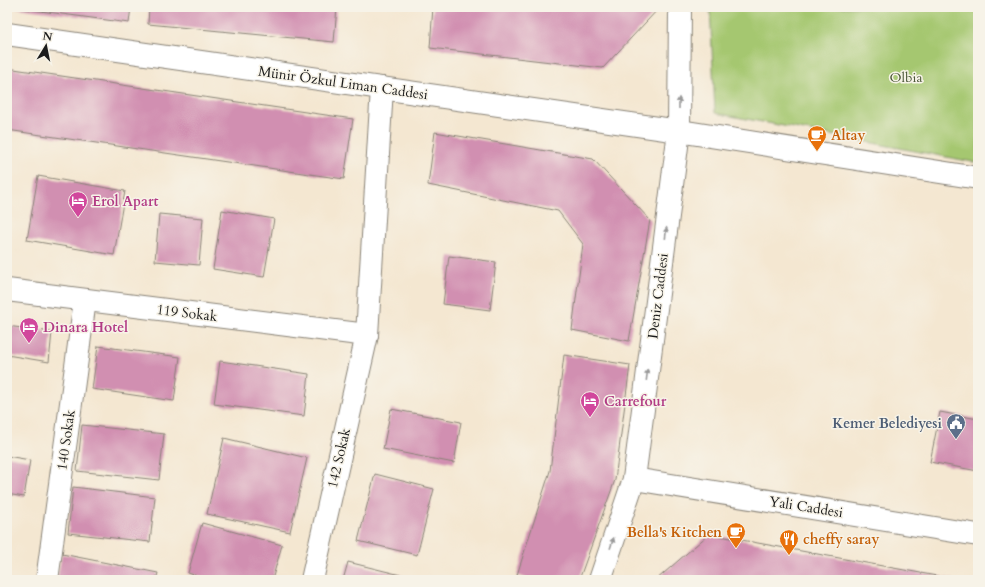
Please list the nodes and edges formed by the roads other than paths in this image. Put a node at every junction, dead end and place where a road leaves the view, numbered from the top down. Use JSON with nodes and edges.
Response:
{"nodes":[{"id":1,"x":680,"y":7,"type":"edge"},
{"id":2,"x":7,"y":34,"type":"edge"},
{"id":3,"x":382,"y":88,"type":"junction"},
{"id":4,"x":679,"y":131,"type":"junction"},
{"id":5,"x":978,"y":178,"type":"edge"},
{"id":6,"x":7,"y":290,"type":"edge"},
{"id":7,"x":85,"y":300,"type":"junction"},
{"id":8,"x":367,"y":335,"type":"junction"},
{"id":9,"x":634,"y":479,"type":"junction"},
{"id":10,"x":978,"y":535,"type":"edge"},
{"id":11,"x":47,"y":580,"type":"edge"},
{"id":12,"x":312,"y":580,"type":"edge"},
{"id":13,"x":600,"y":580,"type":"edge"}],
"edges":[{"from":4,"to":1,"type":"street","name":"Deniz Caddesi","one_way":true},
{"from":2,"to":3,"type":"street","name":"Münir Özkul Liman Caddesi"},
{"from":3,"to":4,"type":"street","name":"Münir Özkul Liman Caddesi"},
{"from":3,"to":8,"type":"street","name":"142 Sokak"},
{"from":4,"to":5,"type":"street","name":"Münir Özkul Liman Caddesi"},
{"from":9,"to":4,"type":"street","name":"Deniz Caddesi","one_way":true},
{"from":6,"to":7,"type":"street","name":"119 Sokak"},
{"from":7,"to":8,"type":"street","name":"119 Sokak"},
{"from":7,"to":11,"type":"street","name":"140 Sokak"},
{"from":8,"to":12,"type":"street","name":"142 Sokak"},
{"from":9,"to":10,"type":"street","name":"Yali Caddesi"},
{"from":13,"to":9,"type":"street","name":"Deniz Caddesi","one_way":true}]}
